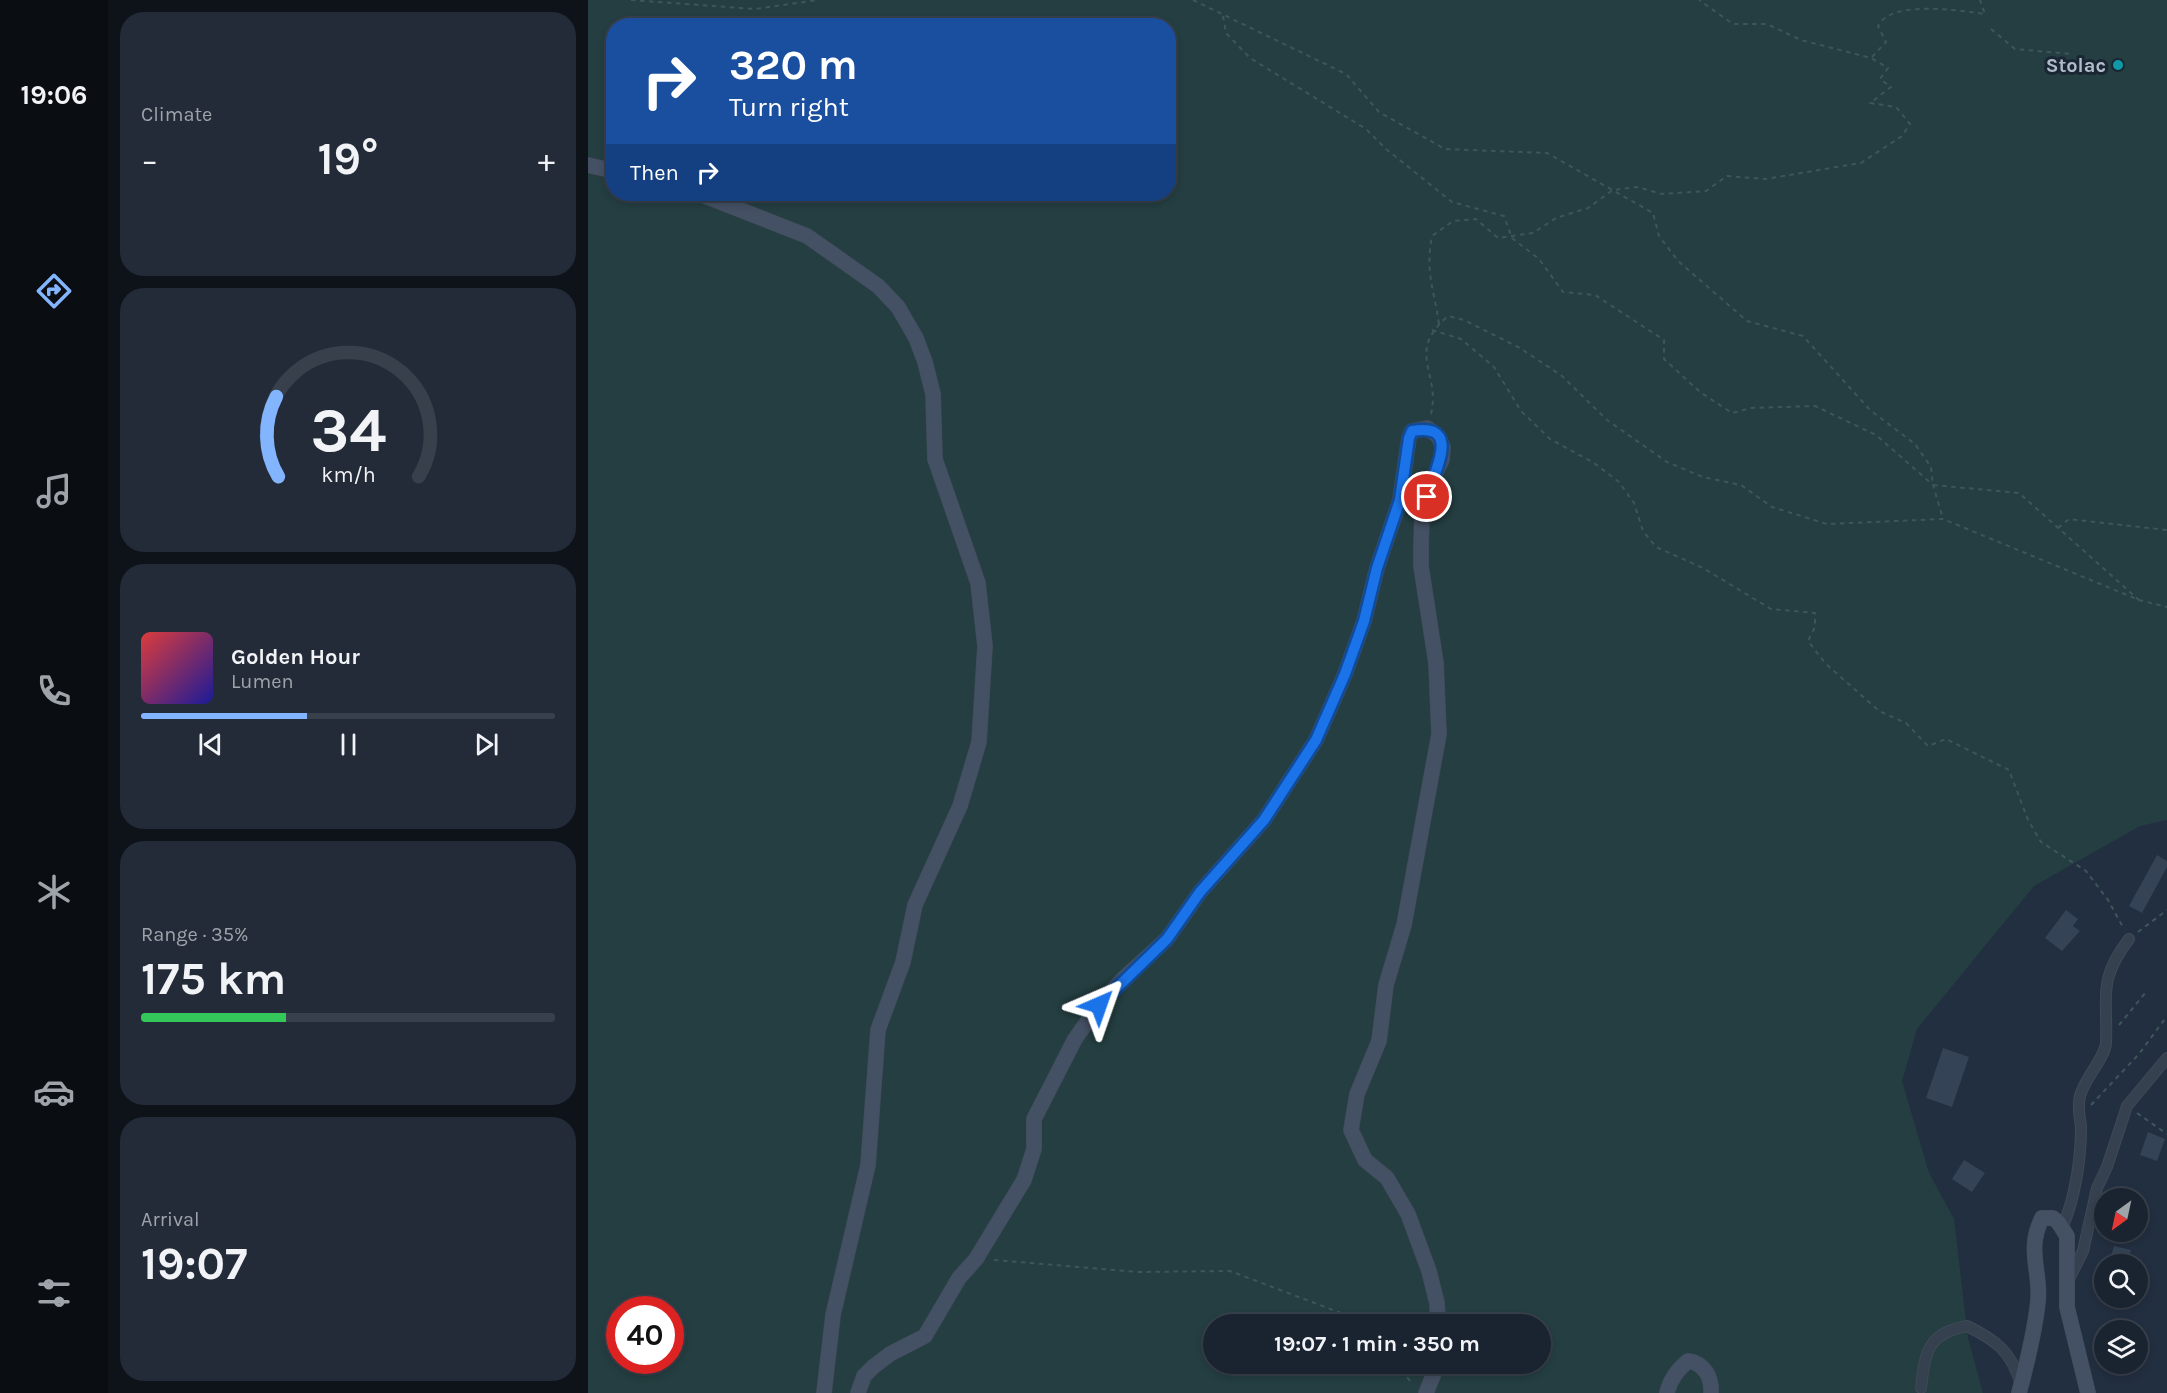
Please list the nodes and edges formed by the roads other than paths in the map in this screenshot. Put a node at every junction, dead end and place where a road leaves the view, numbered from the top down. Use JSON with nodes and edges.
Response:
{"nodes":[{"id":1,"x":588,"y":165,"type":"edge"},
{"id":2,"x":606,"y":169,"type":"edge"},
{"id":3,"x":718,"y":201,"type":"edge"},
{"id":4,"x":2129,"y":939,"type":"road end"},
{"id":5,"x":2167,"y":1058,"type":"edge"},
{"id":6,"x":2063,"y":1226,"type":"junction"},
{"id":7,"x":2065,"y":1287,"type":"junction"},
{"id":8,"x":1438,"y":1314,"type":"edge"},
{"id":9,"x":1432,"y":1374,"type":"edge"},
{"id":10,"x":1921,"y":1388,"type":"dead end"},
{"id":11,"x":1420,"y":1389,"type":"edge"},
{"id":12,"x":2020,"y":1389,"type":"edge"},
{"id":13,"x":824,"y":1393,"type":"edge"},
{"id":14,"x":858,"y":1393,"type":"edge"},
{"id":15,"x":1667,"y":1393,"type":"edge"},
{"id":16,"x":1712,"y":1393,"type":"edge"},
{"id":17,"x":2088,"y":1393,"type":"edge"}],
"edges":[{"from":1,"to":2,"type":"street"},
{"from":3,"to":13,"type":"street"},
{"from":4,"to":6,"type":"street"},
{"from":5,"to":7,"type":"street"},
{"from":6,"to":7,"type":"street"},
{"from":6,"to":12,"type":"street"},
{"from":7,"to":17,"type":"street"},
{"from":8,"to":14,"type":"street"},
{"from":9,"to":11,"type":"street"},
{"from":10,"to":12,"type":"street"},
{"from":15,"to":16,"type":"street"}]}
